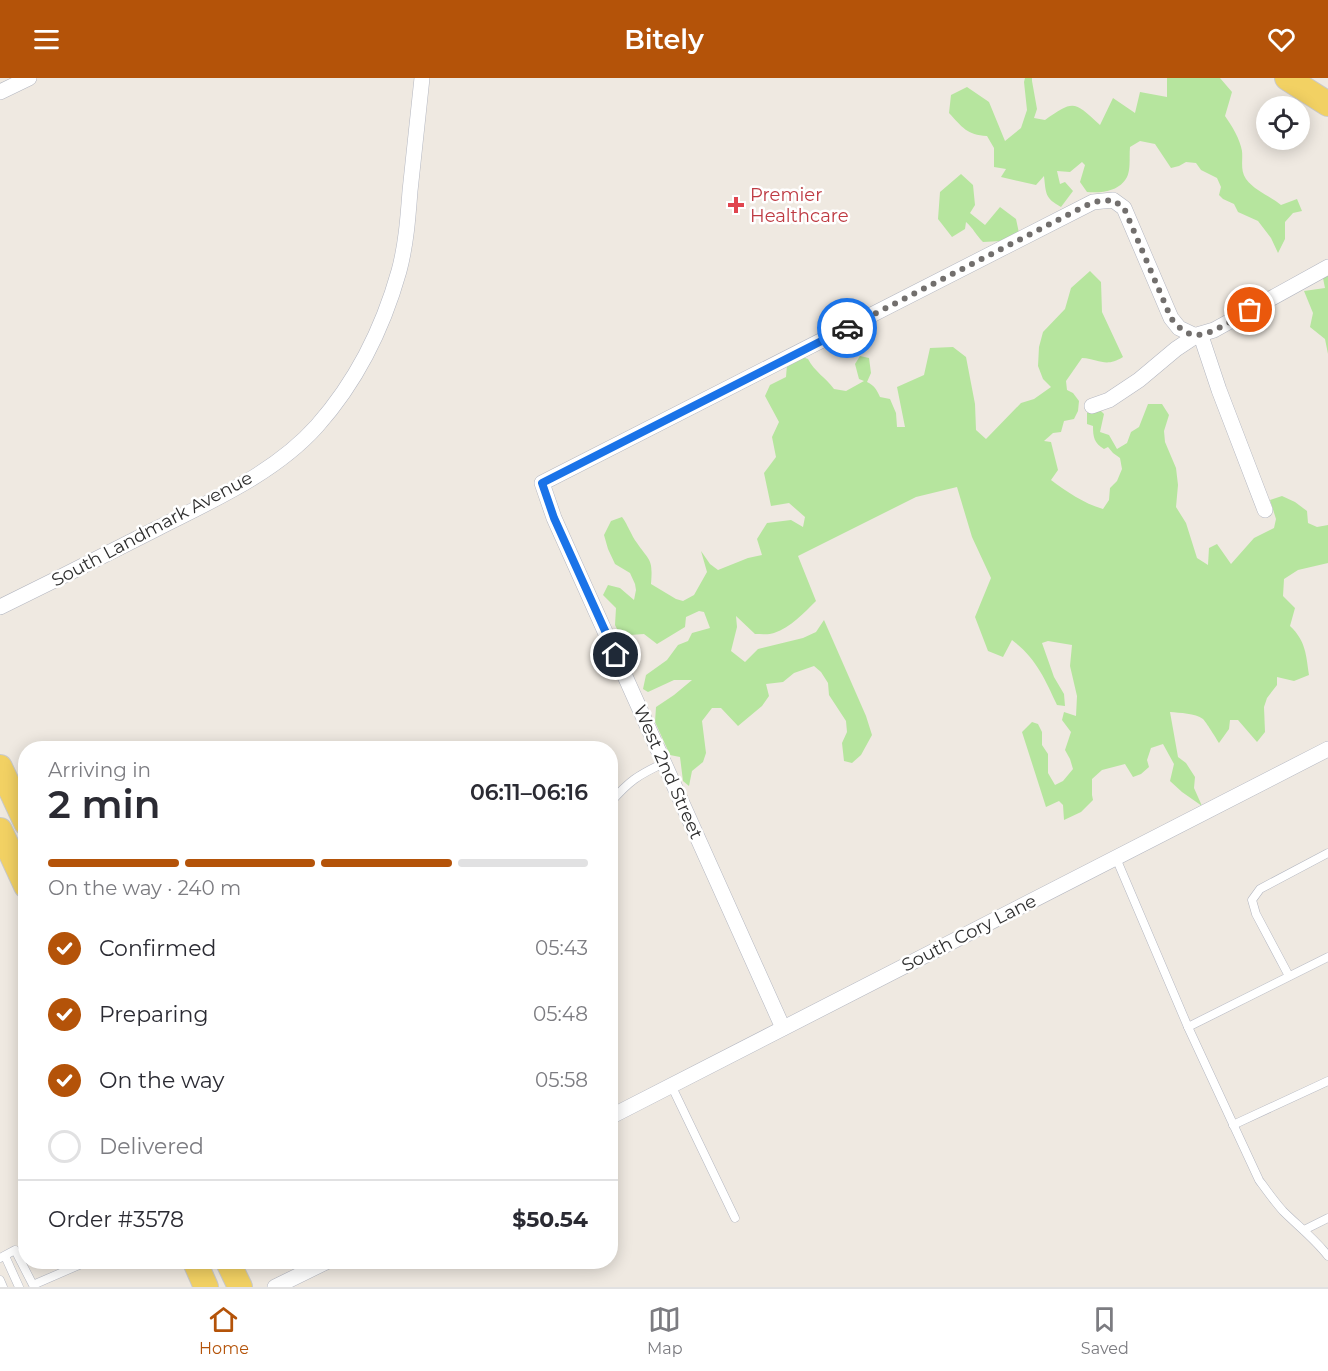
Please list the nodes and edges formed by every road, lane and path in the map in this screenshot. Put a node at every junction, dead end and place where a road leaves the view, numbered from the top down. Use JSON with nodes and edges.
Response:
{"nodes":[{"id":1,"x":28,"y":78,"type":"edge"},
{"id":2,"x":422,"y":78,"type":"edge"},
{"id":3,"x":1287,"y":78,"type":"edge"},
{"id":4,"x":0,"y":92,"type":"edge"},
{"id":5,"x":1328,"y":104,"type":"edge"},
{"id":6,"x":1328,"y":267,"type":"edge"},
{"id":7,"x":1197,"y":335,"type":"junction"},
{"id":8,"x":1092,"y":406,"type":"dead end"},
{"id":9,"x":1265,"y":510,"type":"dead end"},
{"id":10,"x":0,"y":607,"type":"edge"},
{"id":11,"x":1328,"y":749,"type":"edge"},
{"id":12,"x":664,"y":763,"type":"junction"},
{"id":13,"x":0,"y":767,"type":"edge"},
{"id":14,"x":618,"y":793,"type":"edge"},
{"id":15,"x":18,"y":806,"type":"edge"},
{"id":16,"x":0,"y":830,"type":"edge"},
{"id":17,"x":1328,"y":853,"type":"edge"},
{"id":18,"x":1116,"y":858,"type":"junction"},
{"id":19,"x":18,"y":869,"type":"edge"},
{"id":20,"x":1328,"y":957,"type":"edge"},
{"id":21,"x":1289,"y":976,"type":"junction"},
{"id":22,"x":1188,"y":1027,"type":"junction"},
{"id":23,"x":783,"y":1028,"type":"junction"},
{"id":24,"x":1328,"y":1081,"type":"edge"},
{"id":25,"x":672,"y":1087,"type":"junction"},
{"id":26,"x":618,"y":1113,"type":"edge"},
{"id":27,"x":1233,"y":1125,"type":"junction"},
{"id":28,"x":735,"y":1218,"type":"dead end"},
{"id":29,"x":1328,"y":1218,"type":"edge"},
{"id":30,"x":1304,"y":1230,"type":"junction"},
{"id":31,"x":18,"y":1249,"type":"edge"},
{"id":32,"x":15,"y":1250,"type":"junction"},
{"id":33,"x":18,"y":1256,"type":"edge"},
{"id":34,"x":1328,"y":1256,"type":"edge"},
{"id":35,"x":2,"y":1257,"type":"edge"},
{"id":36,"x":25,"y":1269,"type":"edge"},
{"id":37,"x":70,"y":1269,"type":"edge"},
{"id":38,"x":198,"y":1269,"type":"edge"},
{"id":39,"x":231,"y":1269,"type":"edge"},
{"id":40,"x":312,"y":1269,"type":"edge"},
{"id":41,"x":0,"y":1280,"type":"edge"},
{"id":42,"x":3,"y":1287,"type":"edge"},
{"id":43,"x":19,"y":1287,"type":"edge"},
{"id":44,"x":206,"y":1287,"type":"edge"},
{"id":45,"x":240,"y":1287,"type":"edge"},
{"id":46,"x":275,"y":1287,"type":"edge"}],
"edges":[{"from":1,"to":4,"type":"street"},
{"from":2,"to":10,"type":"street","name":"South Landmark Avenue"},
{"from":3,"to":5,"type":"main road"},
{"from":6,"to":7,"type":"street"},
{"from":7,"to":8,"type":"street"},
{"from":7,"to":9,"type":"street"},
{"from":7,"to":12,"type":"street","name":"West 2nd Street"},
{"from":11,"to":18,"type":"street","name":"South Cory Lane"},
{"from":12,"to":14,"type":"lane"},
{"from":12,"to":23,"type":"street","name":"West 2nd Street"},
{"from":13,"to":15,"type":"main road"},
{"from":16,"to":19,"type":"main road"},
{"from":17,"to":21,"type":"lane"},
{"from":18,"to":22,"type":"lane"},
{"from":18,"to":23,"type":"street","name":"South Cory Lane"},
{"from":20,"to":21,"type":"lane"},
{"from":21,"to":22,"type":"lane"},
{"from":22,"to":27,"type":"lane"},
{"from":23,"to":25,"type":"street","name":"South Cory Lane"},
{"from":24,"to":27,"type":"lane"},
{"from":25,"to":26,"type":"street","name":"South Cory Lane"},
{"from":25,"to":28,"type":"lane"},
{"from":27,"to":30,"type":"lane"},
{"from":29,"to":30,"type":"lane"},
{"from":30,"to":34,"type":"lane"},
{"from":31,"to":32,"type":"lane"},
{"from":32,"to":33,"type":"lane"},
{"from":32,"to":35,"type":"lane"},
{"from":35,"to":43,"type":"lane"},
{"from":36,"to":37,"type":"lane"},
{"from":38,"to":44,"type":"main road"},
{"from":39,"to":45,"type":"main road"},
{"from":40,"to":46,"type":"street"},
{"from":41,"to":42,"type":"lane"}]}
